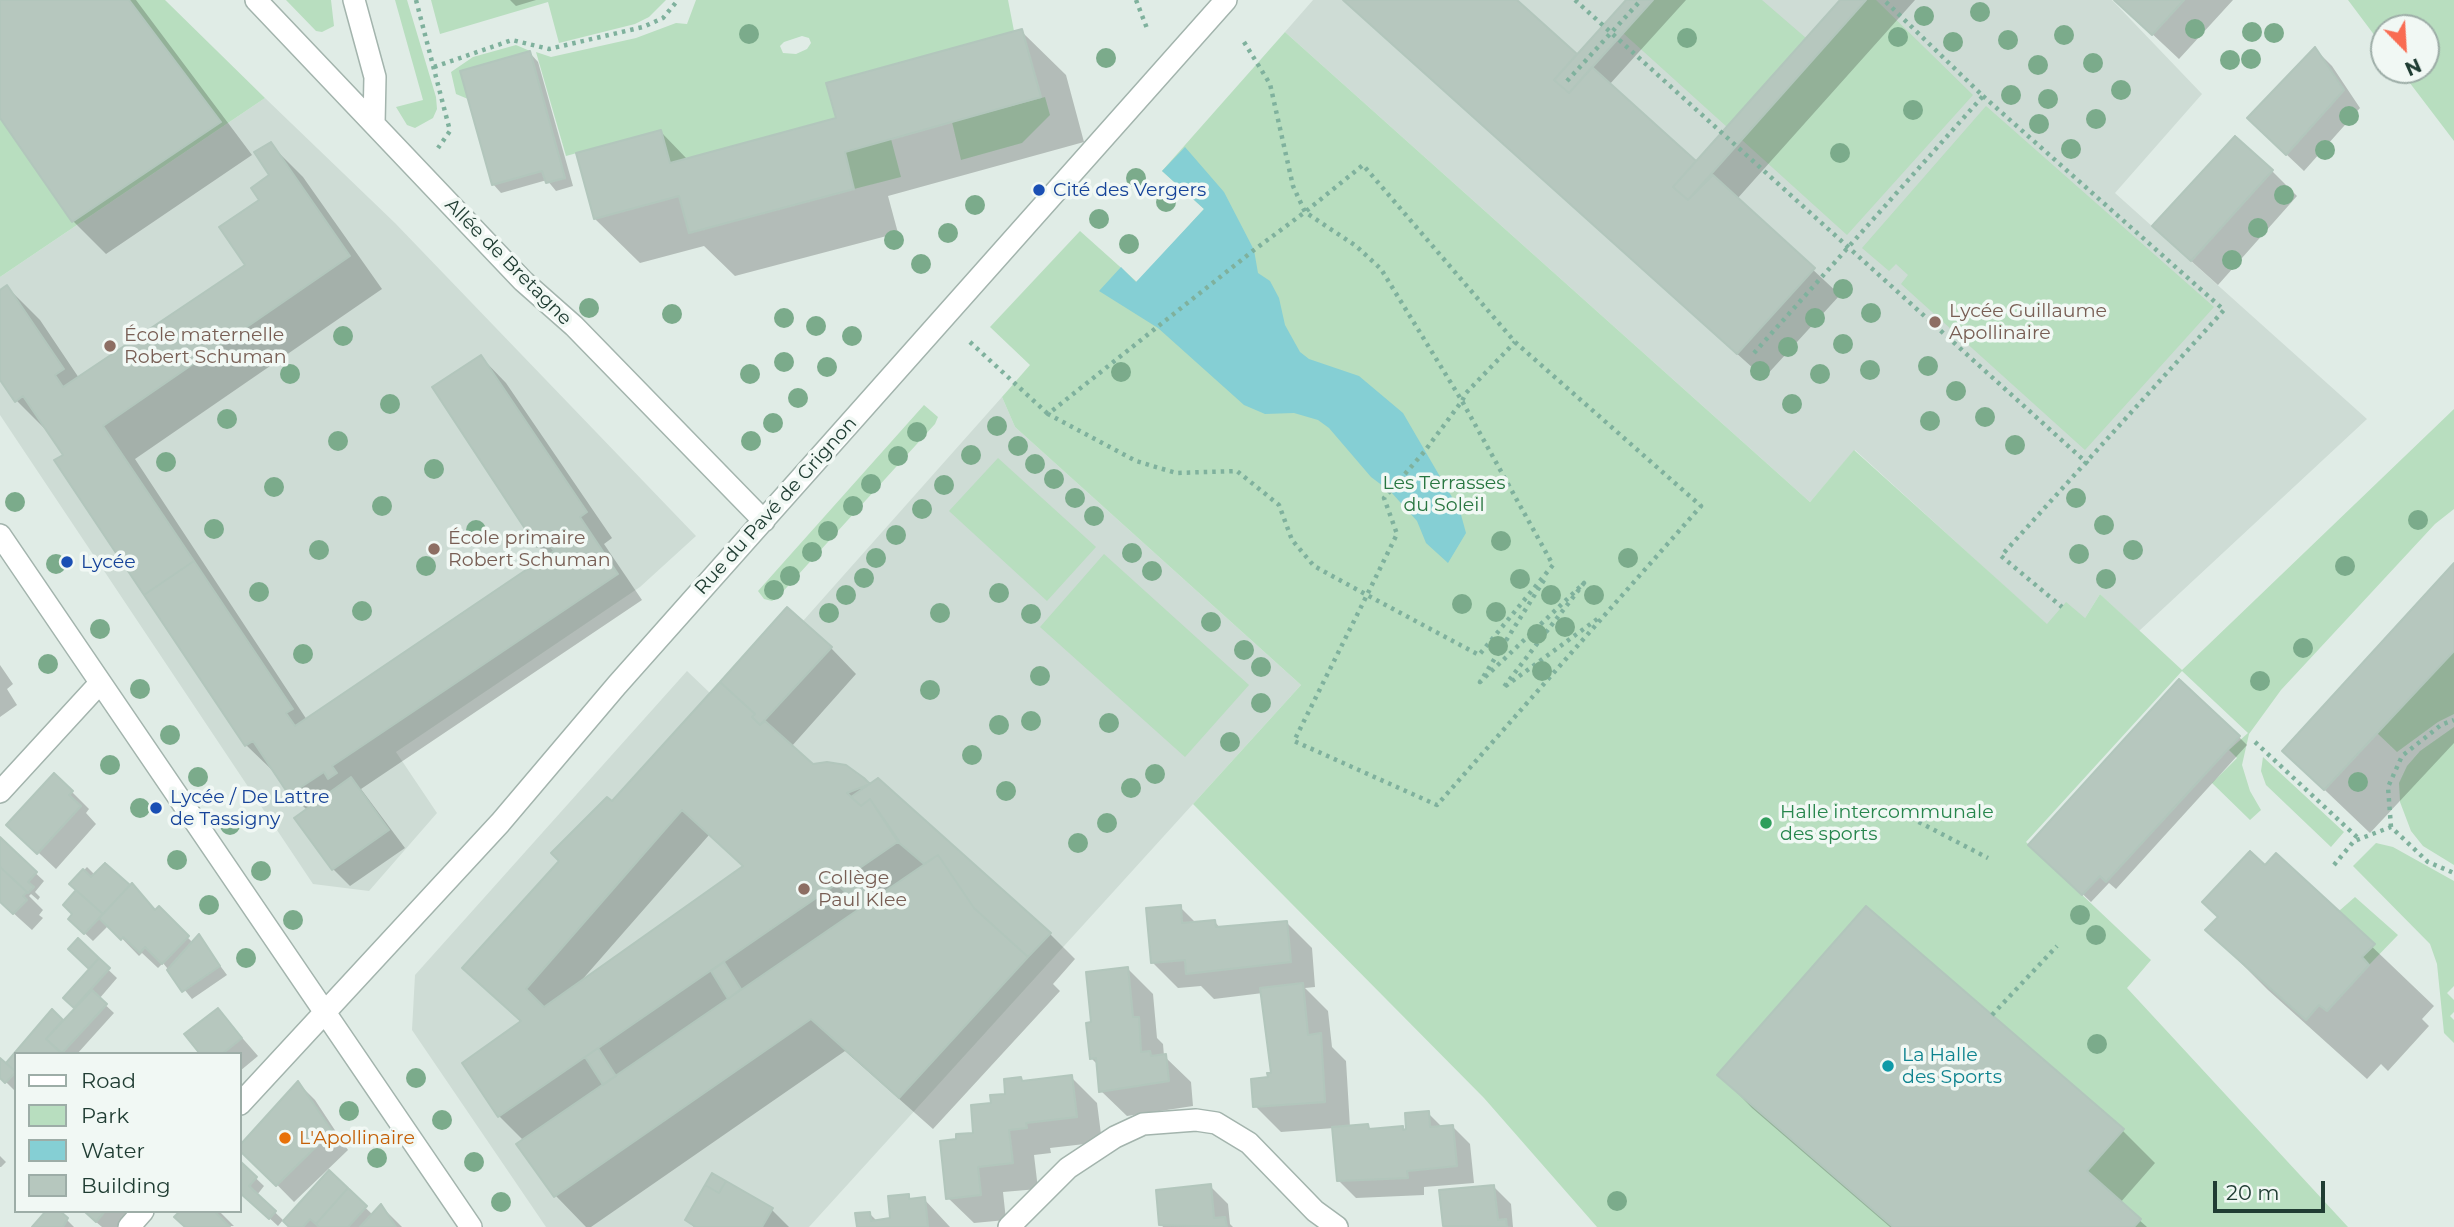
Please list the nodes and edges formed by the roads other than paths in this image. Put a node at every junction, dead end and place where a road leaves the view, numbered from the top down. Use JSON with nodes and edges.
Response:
{"nodes":[{"id":1,"x":256,"y":0,"type":"edge"},
{"id":2,"x":354,"y":0,"type":"edge"},
{"id":3,"x":1226,"y":0,"type":"edge"},
{"id":4,"x":374,"y":124,"type":"junction"},
{"id":5,"x":764,"y":521,"type":"junction"},
{"id":6,"x":0,"y":535,"type":"edge"},
{"id":7,"x":100,"y":683,"type":"junction"},
{"id":8,"x":0,"y":792,"type":"edge"},
{"id":9,"x":324,"y":1010,"type":"junction"},
{"id":10,"x":242,"y":1102,"type":"edge"},
{"id":11,"x":141,"y":1213,"type":"edge"},
{"id":12,"x":129,"y":1227,"type":"edge"},
{"id":13,"x":471,"y":1227,"type":"edge"},
{"id":14,"x":1009,"y":1227,"type":"edge"},
{"id":15,"x":1337,"y":1227,"type":"edge"}],
"edges":[{"from":1,"to":4,"type":"street","name":"Allée de Bretagne"},
{"from":2,"to":4,"type":"street"},
{"from":3,"to":5,"type":"street","name":"Rue du Pavé de Grignon"},
{"from":4,"to":5,"type":"street","name":"Allée de Bretagne"},
{"from":5,"to":9,"type":"street","name":"Rue du Pavé de Grignon"},
{"from":6,"to":7,"type":"street"},
{"from":7,"to":8,"type":"street"},
{"from":7,"to":9,"type":"street"},
{"from":9,"to":10,"type":"street","name":"Rue du Pavé de Grignon"},
{"from":9,"to":13,"type":"street"},
{"from":11,"to":12,"type":"street"},
{"from":14,"to":15,"type":"street"}]}
